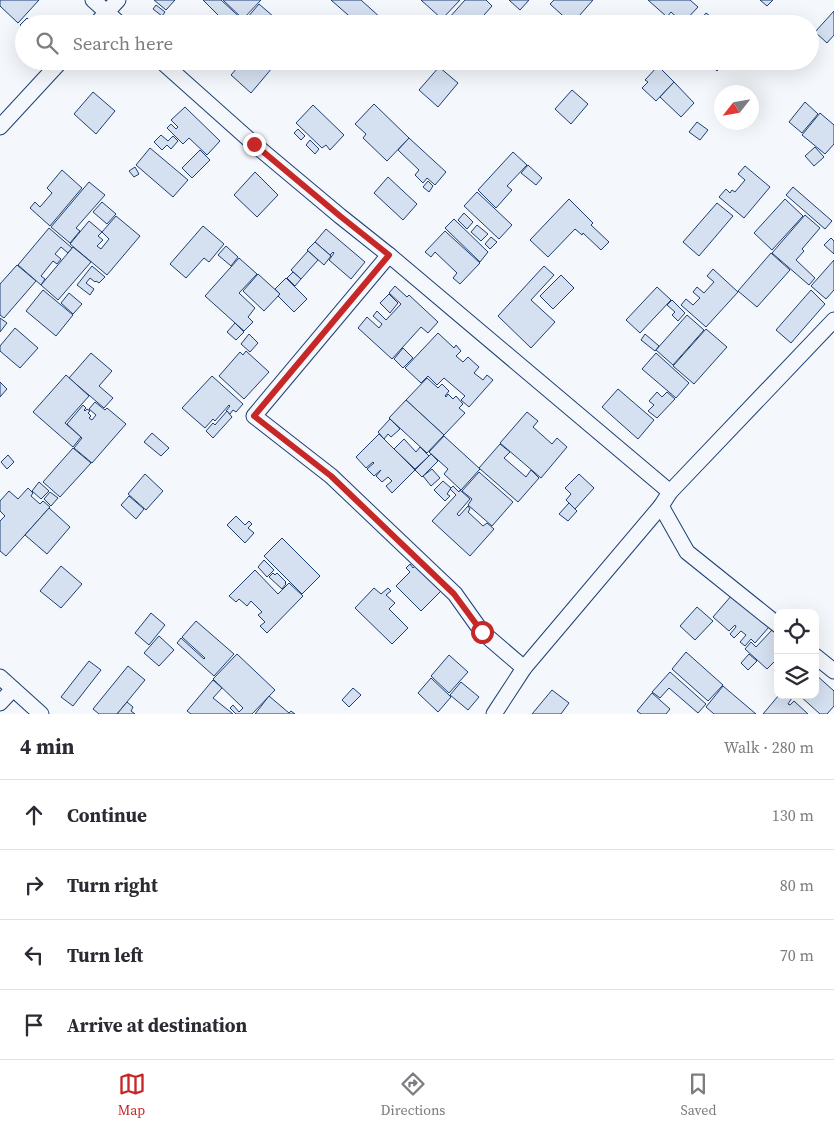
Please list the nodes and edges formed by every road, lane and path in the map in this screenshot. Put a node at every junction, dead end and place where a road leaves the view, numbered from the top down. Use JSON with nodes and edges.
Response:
{"nodes":[{"id":1,"x":93,"y":0,"type":"edge"},
{"id":2,"x":118,"y":0,"type":"edge"},
{"id":3,"x":107,"y":12,"type":"junction"},
{"id":4,"x":104,"y":15,"type":"edge"},
{"id":5,"x":110,"y":15,"type":"edge"},
{"id":6,"x":53,"y":70,"type":"edge"},
{"id":7,"x":171,"y":70,"type":"edge"},
{"id":8,"x":0,"y":127,"type":"edge"},
{"id":9,"x":389,"y":255,"type":"junction"},
{"id":10,"x":834,"y":320,"type":"edge"},
{"id":11,"x":670,"y":492,"type":"junction"},
{"id":12,"x":661,"y":506,"type":"junction"},
{"id":13,"x":774,"y":623,"type":"edge"},
{"id":14,"x":819,"y":659,"type":"edge"},
{"id":15,"x":524,"y":668,"type":"junction"},
{"id":16,"x":834,"y":671,"type":"edge"},
{"id":17,"x":0,"y":677,"type":"edge"},
{"id":18,"x":14,"y":689,"type":"junction"},
{"id":19,"x":0,"y":703,"type":"edge"},
{"id":20,"x":41,"y":714,"type":"edge"},
{"id":21,"x":494,"y":714,"type":"edge"}],
"edges":[{"from":1,"to":3,"type":"street"},
{"from":2,"to":3,"type":"street"},
{"from":3,"to":4,"type":"street"},
{"from":3,"to":5,"type":"street"},
{"from":6,"to":8,"type":"street"},
{"from":7,"to":9,"type":"street"},
{"from":9,"to":11,"type":"street"},
{"from":9,"to":15,"type":"street"},
{"from":10,"to":11,"type":"street"},
{"from":11,"to":12,"type":"street"},
{"from":12,"to":13,"type":"street"},
{"from":12,"to":15,"type":"street"},
{"from":14,"to":16,"type":"street"},
{"from":15,"to":21,"type":"street"},
{"from":17,"to":18,"type":"street"},
{"from":18,"to":19,"type":"street"},
{"from":18,"to":20,"type":"street"}]}
